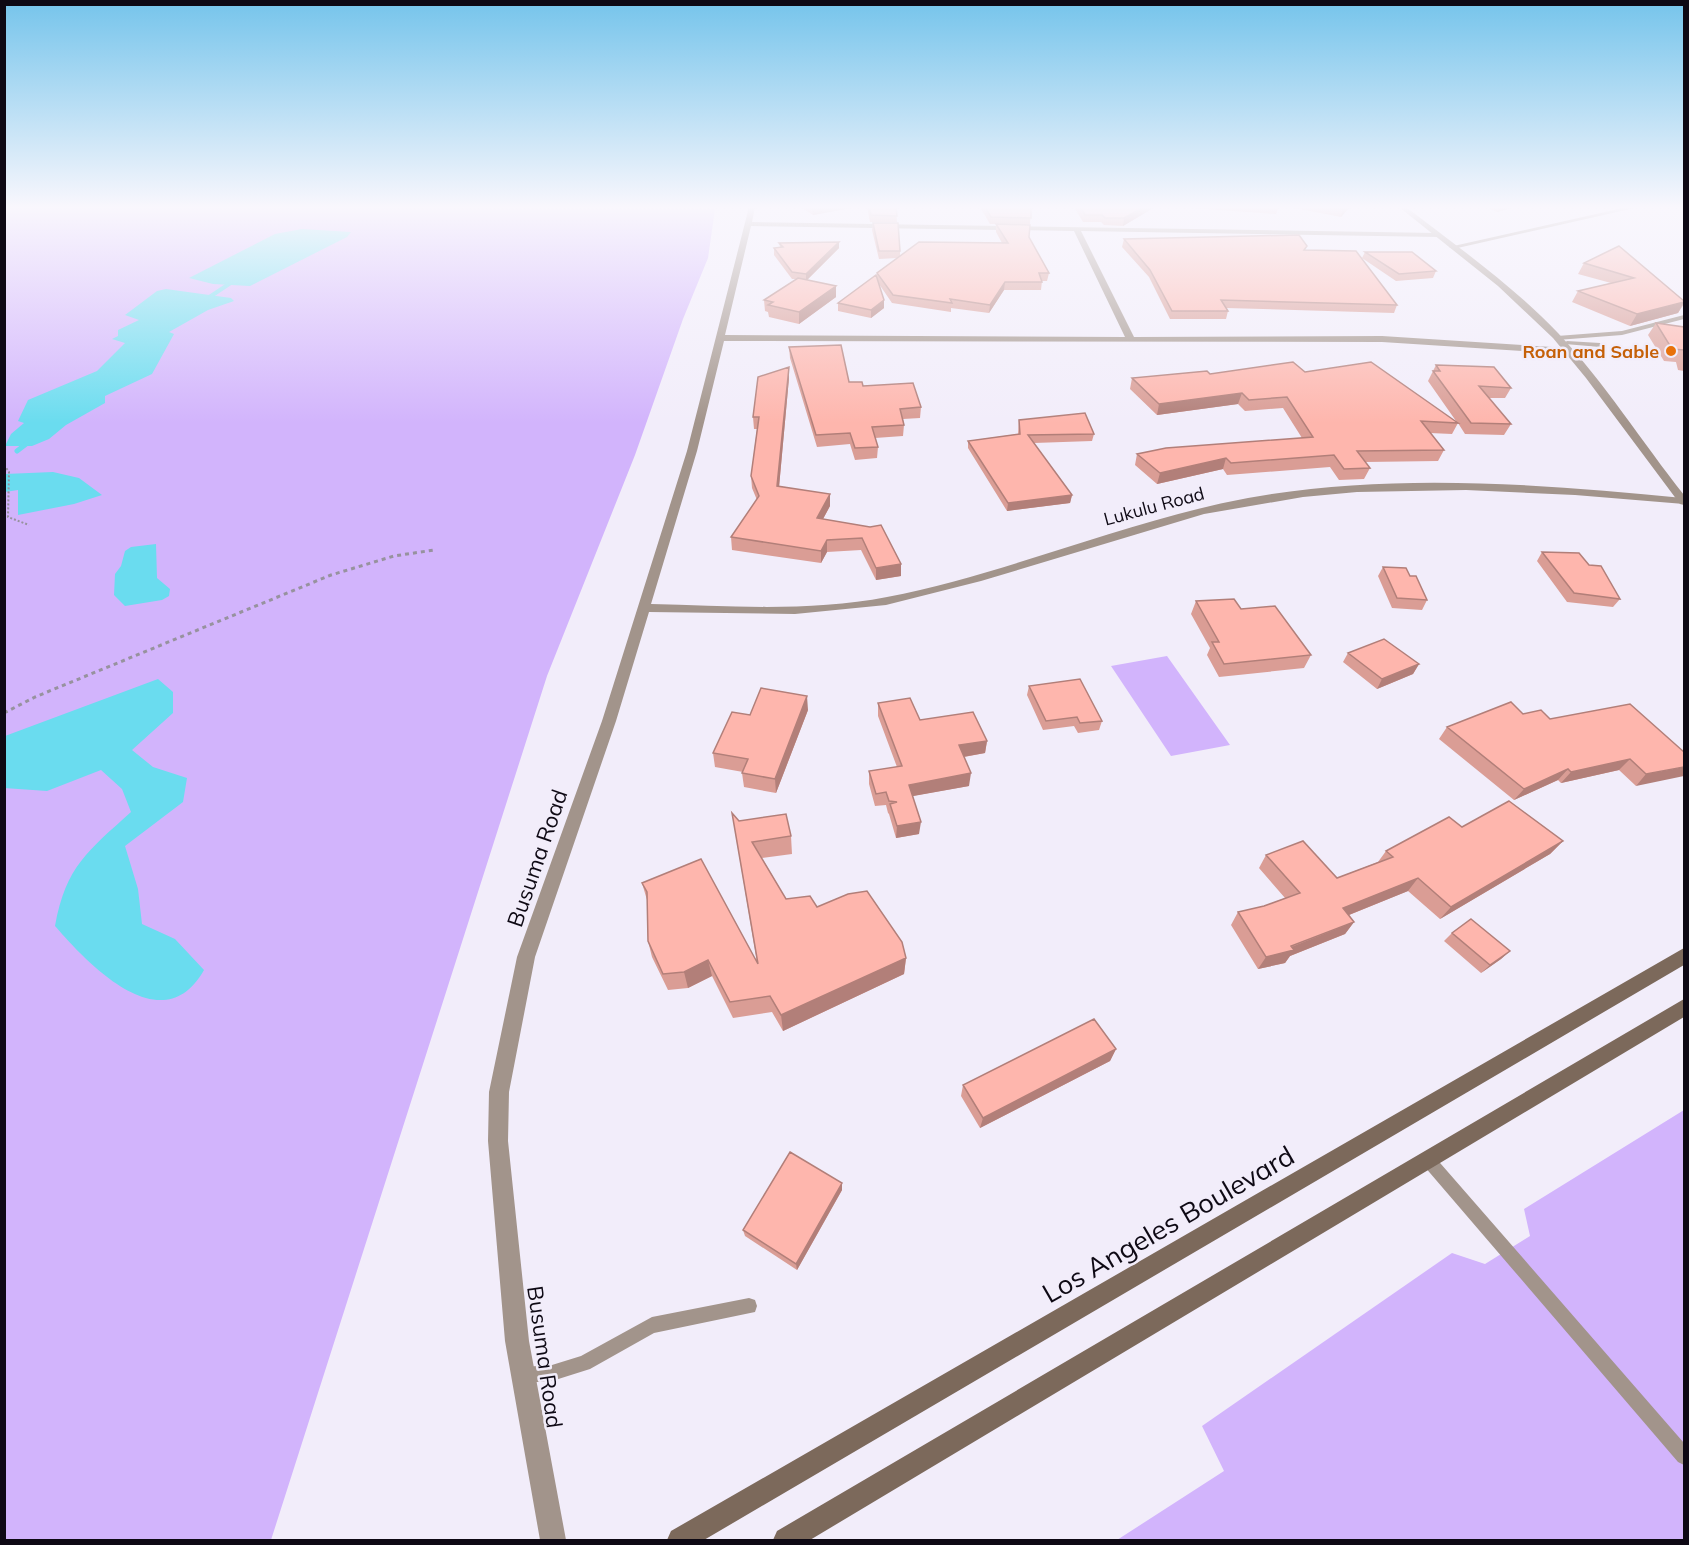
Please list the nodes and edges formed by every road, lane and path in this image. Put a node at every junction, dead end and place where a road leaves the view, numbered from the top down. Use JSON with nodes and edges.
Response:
{"nodes":[{"id":1,"x":735,"y":279,"type":"edge"},
{"id":2,"x":1101,"y":279,"type":"edge"},
{"id":3,"x":1490,"y":279,"type":"edge"},
{"id":4,"x":1684,"y":316,"type":"edge"},
{"id":5,"x":721,"y":338,"type":"junction"},
{"id":6,"x":1131,"y":340,"type":"junction"},
{"id":7,"x":1559,"y":340,"type":"junction"},
{"id":8,"x":1600,"y":345,"type":"dead end"},
{"id":9,"x":1568,"y":351,"type":"junction"},
{"id":10,"x":4,"y":465,"type":"edge"},
{"id":11,"x":1684,"y":502,"type":"edge"},
{"id":12,"x":29,"y":525,"type":"dead end"},
{"id":13,"x":434,"y":550,"type":"dead end"},
{"id":14,"x":642,"y":608,"type":"junction"},
{"id":15,"x":4,"y":713,"type":"edge"},
{"id":16,"x":1684,"y":956,"type":"edge"},
{"id":17,"x":1684,"y":1007,"type":"edge"},
{"id":18,"x":1429,"y":1161,"type":"junction"},
{"id":19,"x":749,"y":1306,"type":"dead end"},
{"id":20,"x":523,"y":1375,"type":"junction"},
{"id":21,"x":1684,"y":1456,"type":"edge"},
{"id":22,"x":553,"y":1540,"type":"edge"},
{"id":23,"x":680,"y":1540,"type":"edge"},
{"id":24,"x":786,"y":1540,"type":"edge"}],
"edges":[{"from":1,"to":5,"type":"street","name":"Busuma Road"},
{"from":2,"to":6,"type":"street"},
{"from":3,"to":7,"type":"street"},
{"from":4,"to":7,"type":"lane"},
{"from":5,"to":6,"type":"street"},
{"from":5,"to":14,"type":"street","name":"Busuma Road"},
{"from":6,"to":9,"type":"street"},
{"from":7,"to":8,"type":"lane"},
{"from":7,"to":9,"type":"street"},
{"from":9,"to":11,"type":"street"},
{"from":10,"to":12,"type":"path"},
{"from":11,"to":14,"type":"street","name":"Lukulu Road"},
{"from":13,"to":15,"type":"path"},
{"from":14,"to":20,"type":"street","name":"Busuma Road"},
{"from":16,"to":23,"type":"main road","name":"Los Angeles Boulevard"},
{"from":17,"to":18,"type":"main road"},
{"from":18,"to":21,"type":"lane"},
{"from":18,"to":24,"type":"main road"},
{"from":19,"to":20,"type":"lane"},
{"from":20,"to":22,"type":"street","name":"Busuma Road"}]}
